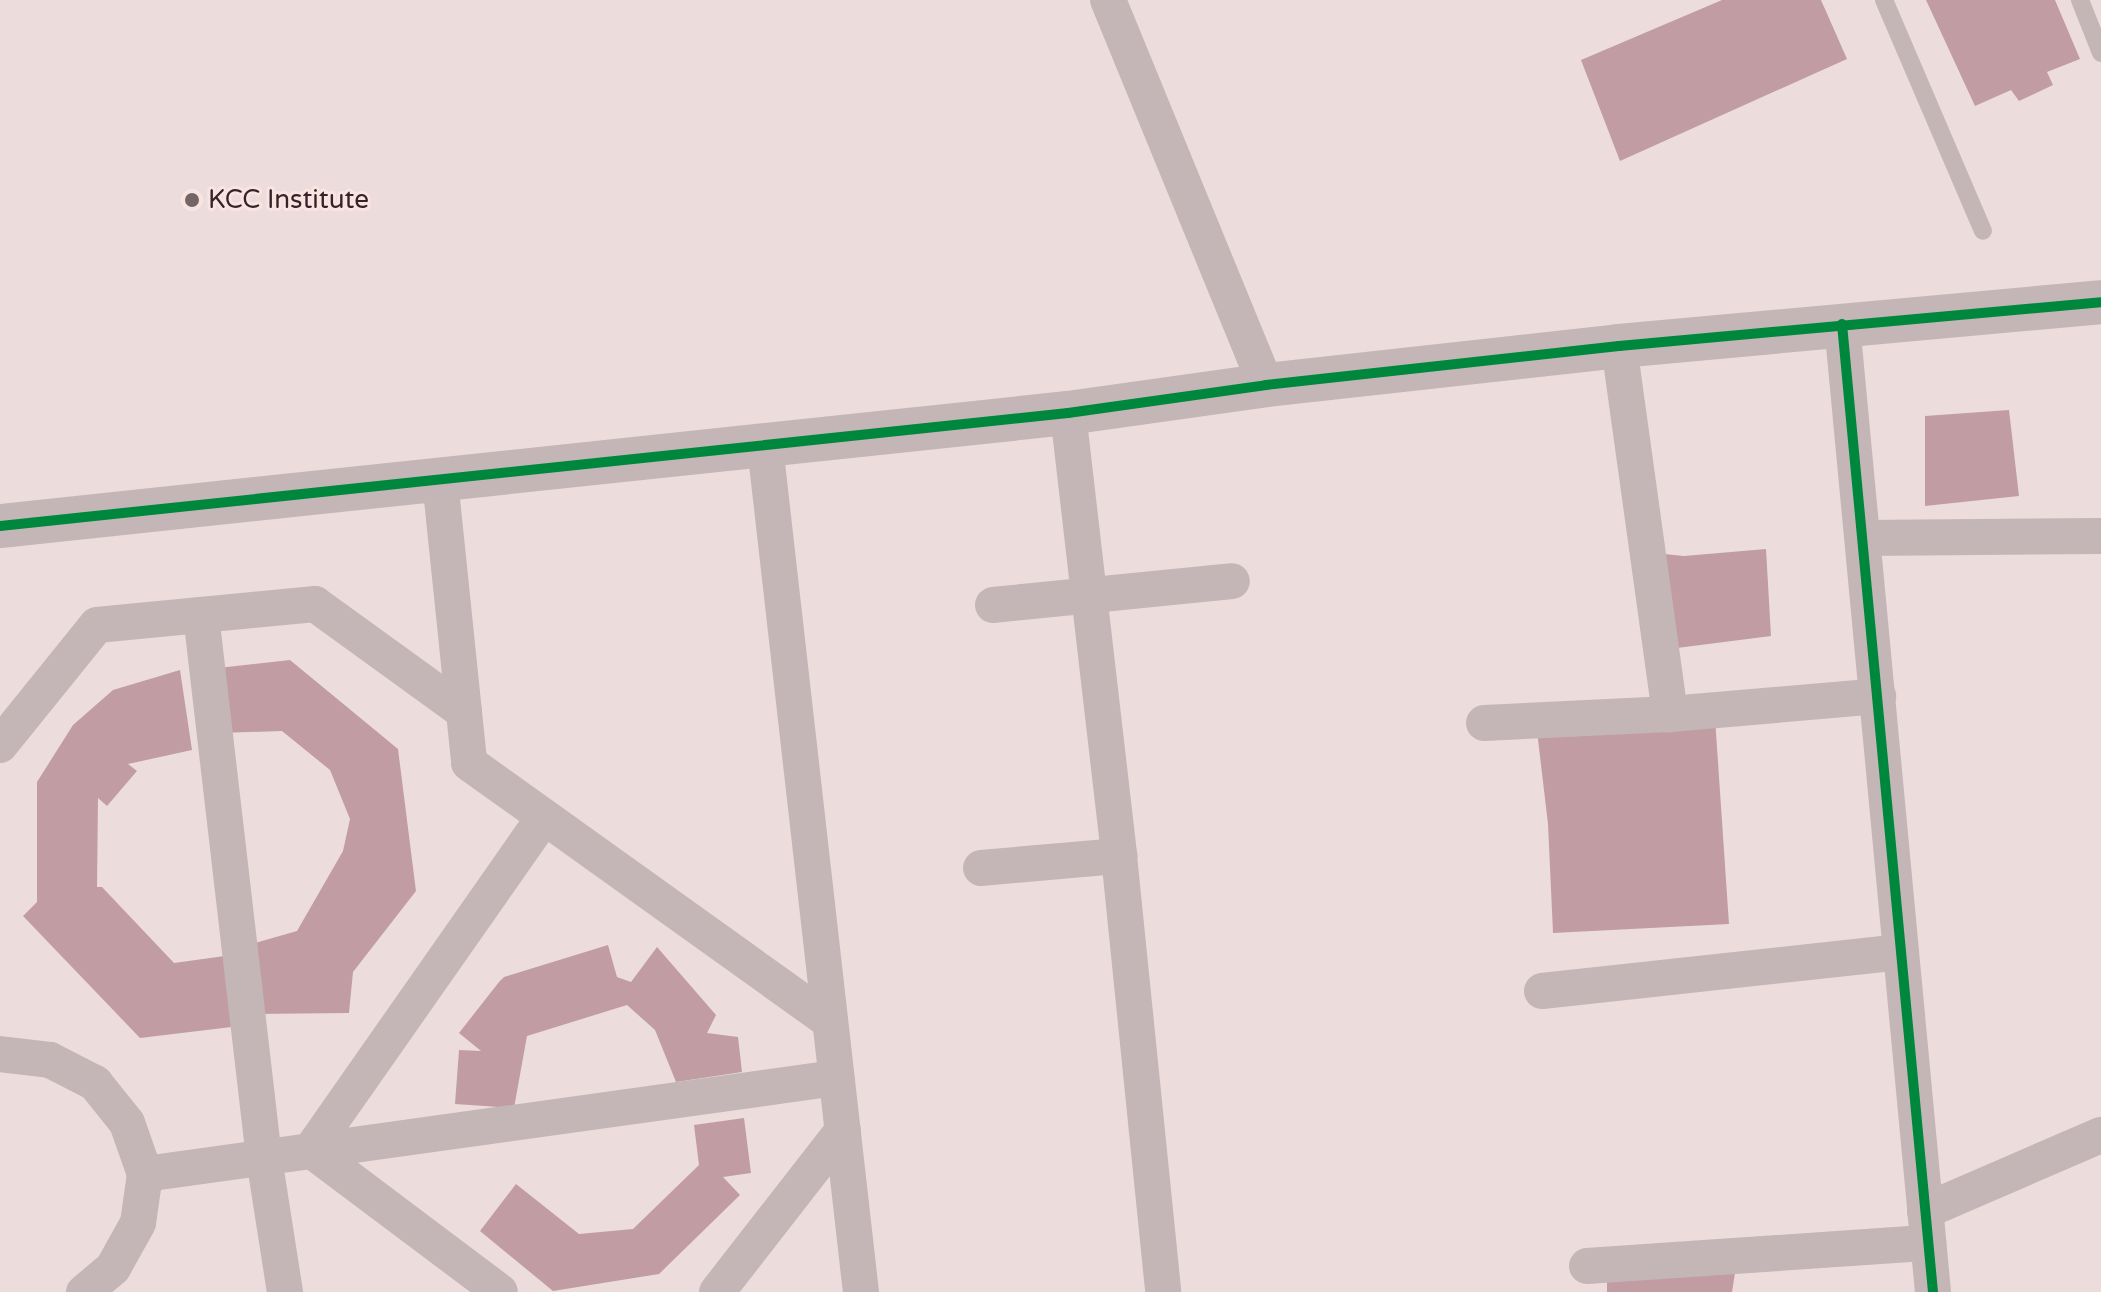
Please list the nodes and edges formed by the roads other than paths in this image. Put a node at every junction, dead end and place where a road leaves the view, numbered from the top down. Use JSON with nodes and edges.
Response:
{"nodes":[{"id":1,"x":1108,"y":0,"type":"edge"},
{"id":2,"x":1884,"y":0,"type":"edge"},
{"id":3,"x":2080,"y":0,"type":"edge"},
{"id":4,"x":2101,"y":53,"type":"edge"},
{"id":5,"x":1983,"y":231,"type":"dead end"},
{"id":6,"x":2101,"y":302,"type":"edge"},
{"id":7,"x":1842,"y":324,"type":"junction"},
{"id":8,"x":1619,"y":346,"type":"junction"},
{"id":9,"x":1266,"y":385,"type":"junction"},
{"id":10,"x":1068,"y":413,"type":"junction"},
{"id":11,"x":765,"y":446,"type":"junction"},
{"id":12,"x":440,"y":480,"type":"junction"},
{"id":13,"x":0,"y":526,"type":"edge"},
{"id":14,"x":2101,"y":536,"type":"edge"},
{"id":15,"x":1863,"y":538,"type":"junction"},
{"id":16,"x":1232,"y":581,"type":"dead end"},
{"id":17,"x":1088,"y":596,"type":"junction"},
{"id":18,"x":993,"y":605,"type":"dead end"},
{"id":19,"x":201,"y":615,"type":"junction"},
{"id":20,"x":1878,"y":696,"type":"junction"},
{"id":21,"x":464,"y":712,"type":"junction"},
{"id":22,"x":1670,"y":714,"type":"junction"},
{"id":23,"x":1484,"y":723,"type":"dead end"},
{"id":24,"x":0,"y":745,"type":"edge"},
{"id":25,"x":544,"y":817,"type":"junction"},
{"id":26,"x":1119,"y":856,"type":"junction"},
{"id":27,"x":981,"y":868,"type":"dead end"},
{"id":28,"x":1901,"y":952,"type":"junction"},
{"id":29,"x":1542,"y":991,"type":"dead end"},
{"id":30,"x":830,"y":1021,"type":"junction"},
{"id":31,"x":0,"y":1054,"type":"edge"},
{"id":32,"x":836,"y":1078,"type":"junction"},
{"id":33,"x":843,"y":1130,"type":"junction"},
{"id":34,"x":2101,"y":1135,"type":"edge"},
{"id":35,"x":311,"y":1150,"type":"junction"},
{"id":36,"x":264,"y":1158,"type":"junction"},
{"id":37,"x":145,"y":1174,"type":"junction"},
{"id":38,"x":1926,"y":1227,"type":"junction"},
{"id":39,"x":1587,"y":1266,"type":"dead end"},
{"id":40,"x":84,"y":1292,"type":"edge"},
{"id":41,"x":285,"y":1292,"type":"edge"},
{"id":42,"x":500,"y":1292,"type":"edge"},
{"id":43,"x":717,"y":1292,"type":"edge"},
{"id":44,"x":861,"y":1292,"type":"edge"},
{"id":45,"x":1163,"y":1292,"type":"edge"},
{"id":46,"x":1933,"y":1292,"type":"edge"}],
"edges":[{"from":1,"to":9,"type":"street"},
{"from":2,"to":5,"type":"lane"},
{"from":3,"to":4,"type":"lane"},
{"from":6,"to":7,"type":"street"},
{"from":7,"to":8,"type":"street"},
{"from":7,"to":15,"type":"street"},
{"from":8,"to":9,"type":"street"},
{"from":8,"to":22,"type":"street"},
{"from":9,"to":10,"type":"street"},
{"from":10,"to":11,"type":"street"},
{"from":10,"to":17,"type":"street"},
{"from":11,"to":12,"type":"street"},
{"from":11,"to":30,"type":"street"},
{"from":12,"to":13,"type":"street"},
{"from":12,"to":21,"type":"street"},
{"from":14,"to":15,"type":"street"},
{"from":15,"to":20,"type":"street"},
{"from":16,"to":17,"type":"street"},
{"from":17,"to":18,"type":"street"},
{"from":17,"to":26,"type":"street"},
{"from":19,"to":21,"type":"street"},
{"from":19,"to":24,"type":"street"},
{"from":19,"to":36,"type":"street"},
{"from":20,"to":22,"type":"street"},
{"from":20,"to":28,"type":"street"},
{"from":21,"to":25,"type":"street"},
{"from":22,"to":23,"type":"street"},
{"from":25,"to":30,"type":"street"},
{"from":25,"to":35,"type":"street"},
{"from":26,"to":27,"type":"street"},
{"from":26,"to":45,"type":"street"},
{"from":28,"to":29,"type":"street"},
{"from":28,"to":38,"type":"street"},
{"from":30,"to":32,"type":"street"},
{"from":31,"to":37,"type":"street"},
{"from":32,"to":33,"type":"street"},
{"from":32,"to":35,"type":"street"},
{"from":33,"to":43,"type":"street"},
{"from":33,"to":44,"type":"street"},
{"from":34,"to":38,"type":"street"},
{"from":35,"to":36,"type":"street"},
{"from":35,"to":42,"type":"street"},
{"from":36,"to":37,"type":"street"},
{"from":36,"to":41,"type":"street"},
{"from":37,"to":40,"type":"street"},
{"from":38,"to":39,"type":"street"},
{"from":38,"to":46,"type":"street"}]}
